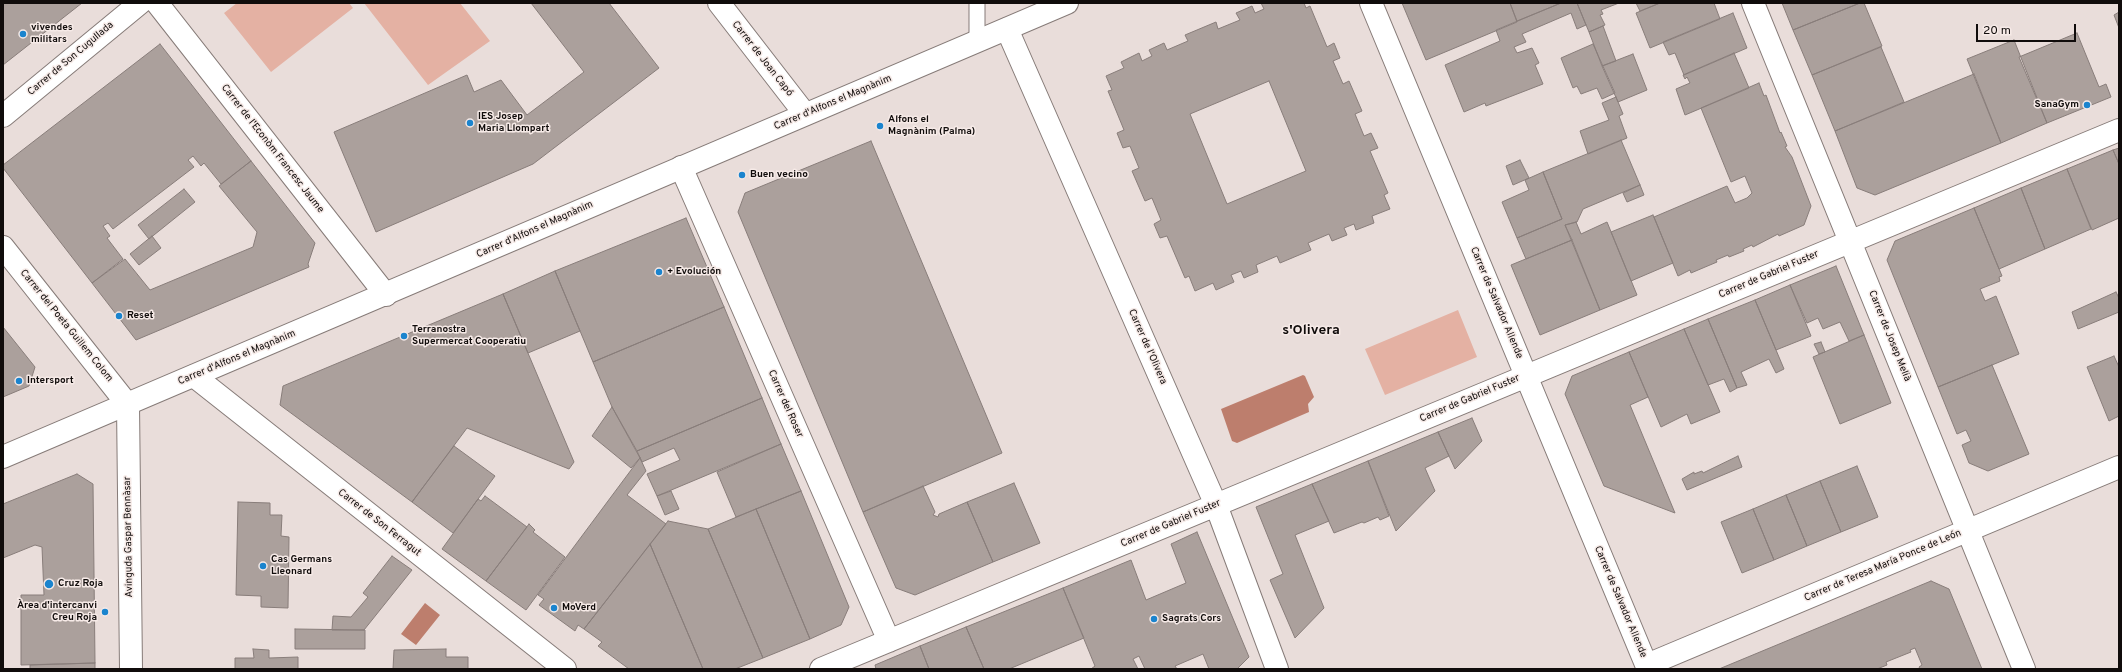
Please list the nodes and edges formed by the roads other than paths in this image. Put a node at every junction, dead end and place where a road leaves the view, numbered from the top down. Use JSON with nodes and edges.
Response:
{"nodes":[{"id":1,"x":140,"y":3,"type":"edge"},
{"id":2,"x":157,"y":3,"type":"edge"},
{"id":3,"x":719,"y":3,"type":"edge"},
{"id":4,"x":977,"y":3,"type":"edge"},
{"id":5,"x":1067,"y":3,"type":"edge"},
{"id":6,"x":1371,"y":3,"type":"edge"},
{"id":7,"x":1753,"y":3,"type":"edge"},
{"id":8,"x":1008,"y":29,"type":"junction"},
{"id":9,"x":977,"y":41,"type":"junction"},
{"id":10,"x":805,"y":114,"type":"junction"},
{"id":11,"x":3,"y":116,"type":"edge"},
{"id":12,"x":2119,"y":130,"type":"edge"},
{"id":13,"x":681,"y":167,"type":"junction"},
{"id":14,"x":1850,"y":242,"type":"junction"},
{"id":15,"x":3,"y":247,"type":"edge"},
{"id":16,"x":386,"y":295,"type":"junction"},
{"id":17,"x":194,"y":376,"type":"junction"},
{"id":18,"x":1526,"y":376,"type":"junction"},
{"id":19,"x":128,"y":405,"type":"junction"},
{"id":20,"x":3,"y":457,"type":"edge"},
{"id":21,"x":2119,"y":467,"type":"edge"},
{"id":22,"x":1216,"y":505,"type":"junction"},
{"id":23,"x":1968,"y":530,"type":"junction"},
{"id":24,"x":889,"y":642,"type":"junction"},
{"id":25,"x":1647,"y":667,"type":"edge"},
{"id":26,"x":131,"y":669,"type":"edge"},
{"id":27,"x":565,"y":669,"type":"edge"},
{"id":28,"x":821,"y":669,"type":"edge"},
{"id":29,"x":1277,"y":669,"type":"edge"},
{"id":30,"x":2024,"y":669,"type":"edge"}],
"edges":[{"from":1,"to":11,"type":"street","name":"Carrer de Son Cugullada"},
{"from":2,"to":16,"type":"street","name":"Carrer de l'Econòm Francesc Jaume"},
{"from":3,"to":10,"type":"street","name":"Carrer de Joan Capó"},
{"from":4,"to":9,"type":"lane"},
{"from":5,"to":8,"type":"street","name":"Carrer d'Alfons el Magnànim"},
{"from":6,"to":18,"type":"street","name":"Carrer de Salvador Allende"},
{"from":7,"to":14,"type":"street","name":"Carrer de Josep Melià"},
{"from":8,"to":9,"type":"street","name":"Carrer d'Alfons el Magnànim"},
{"from":8,"to":22,"type":"street","name":"Carrer de l'Olivera"},
{"from":9,"to":10,"type":"street","name":"Carrer d'Alfons el Magnànim"},
{"from":10,"to":13,"type":"street","name":"Carrer d'Alfons el Magnànim"},
{"from":12,"to":14,"type":"street","name":"Carrer de Gabriel Fuster"},
{"from":13,"to":16,"type":"street","name":"Carrer d'Alfons el Magnànim"},
{"from":13,"to":24,"type":"street","name":"Carrer del Roser"},
{"from":14,"to":18,"type":"street","name":"Carrer de Gabriel Fuster"},
{"from":14,"to":23,"type":"street","name":"Carrer de Josep Melià"},
{"from":15,"to":19,"type":"street","name":"Carrer del Poeta Guillem Colom"},
{"from":16,"to":17,"type":"street","name":"Carrer d'Alfons el Magnànim"},
{"from":17,"to":19,"type":"street","name":"Carrer d'Alfons el Magnànim"},
{"from":17,"to":27,"type":"street","name":"Carrer de Son Ferragut"},
{"from":18,"to":22,"type":"street","name":"Carrer de Gabriel Fuster"},
{"from":18,"to":25,"type":"street","name":"Carrer de Salvador Allende"},
{"from":19,"to":20,"type":"street","name":"Carrer d'Alfons el Magnànim"},
{"from":19,"to":26,"type":"street","name":"Avinguda Gaspar Bennàsar"},
{"from":21,"to":23,"type":"street","name":"Carrer de Teresa María Ponce de León"},
{"from":22,"to":24,"type":"street","name":"Carrer de Gabriel Fuster"},
{"from":22,"to":29,"type":"street","name":"Carrer de l'Olivera"},
{"from":23,"to":25,"type":"street","name":"Carrer de Teresa María Ponce de León"},
{"from":23,"to":30,"type":"street","name":"Carrer de Josep Melià"},
{"from":24,"to":28,"type":"street","name":"Carrer de Gabriel Fuster"}]}
